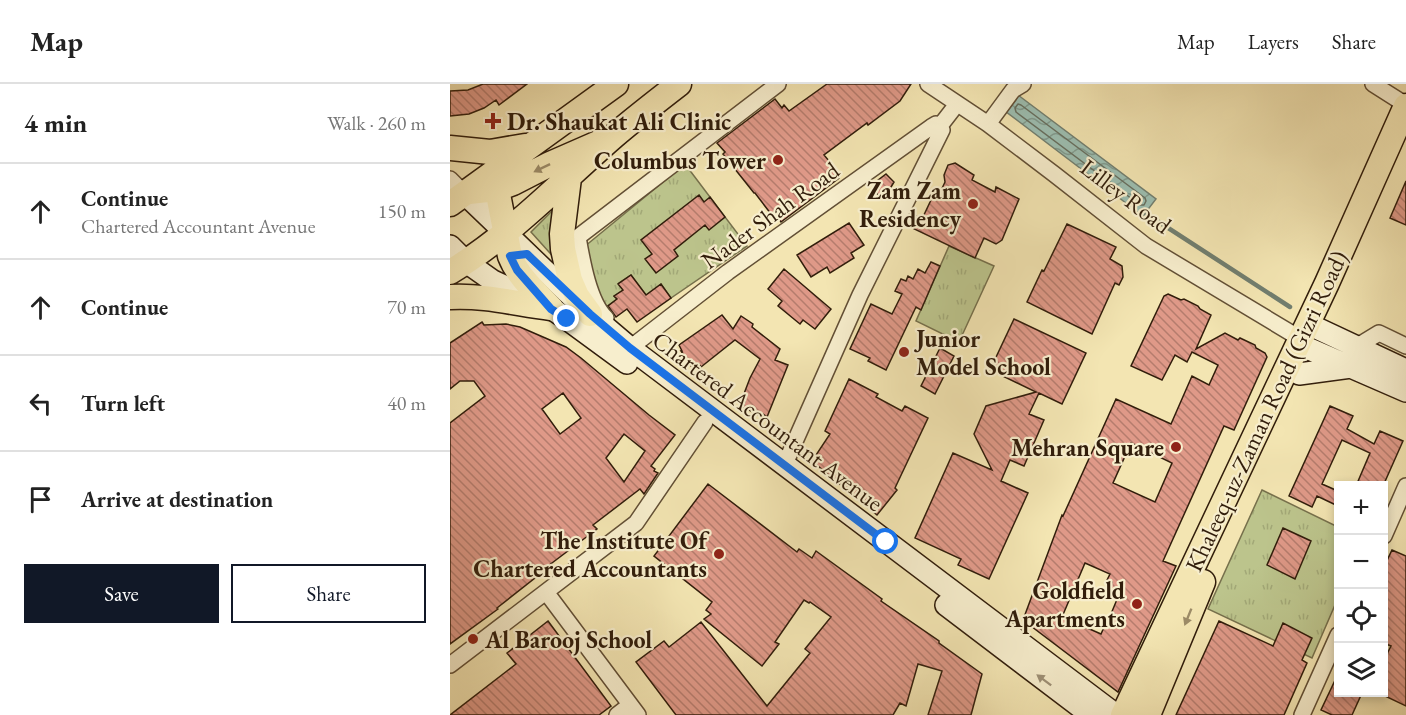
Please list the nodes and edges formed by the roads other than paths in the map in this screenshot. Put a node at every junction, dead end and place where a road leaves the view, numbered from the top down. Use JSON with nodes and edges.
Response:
{"nodes":[{"id":1,"x":616,"y":84,"type":"edge"},
{"id":2,"x":679,"y":84,"type":"edge"},
{"id":3,"x":778,"y":84,"type":"edge"},
{"id":4,"x":928,"y":84,"type":"edge"},
{"id":5,"x":1023,"y":84,"type":"edge"},
{"id":6,"x":1373,"y":84,"type":"edge"},
{"id":7,"x":957,"y":104,"type":"junction"},
{"id":8,"x":1406,"y":106,"type":"edge"},
{"id":9,"x":988,"y":124,"type":"junction"},
{"id":10,"x":940,"y":126,"type":"junction"},
{"id":11,"x":614,"y":136,"type":"junction"},
{"id":12,"x":532,"y":144,"type":"junction"},
{"id":13,"x":1406,"y":144,"type":"edge"},
{"id":14,"x":450,"y":148,"type":"edge"},
{"id":15,"x":569,"y":178,"type":"junction"},
{"id":16,"x":496,"y":180,"type":"junction"},
{"id":17,"x":454,"y":192,"type":"edge"},
{"id":18,"x":570,"y":243,"type":"junction"},
{"id":19,"x":514,"y":248,"type":"junction"},
{"id":20,"x":454,"y":261,"type":"edge"},
{"id":21,"x":450,"y":297,"type":"edge"},
{"id":22,"x":551,"y":309,"type":"junction"},
{"id":23,"x":590,"y":314,"type":"junction"},
{"id":24,"x":1308,"y":337,"type":"junction"},
{"id":25,"x":1406,"y":346,"type":"edge"},
{"id":26,"x":629,"y":350,"type":"junction"},
{"id":27,"x":1354,"y":357,"type":"junction"},
{"id":28,"x":1406,"y":370,"type":"edge"},
{"id":29,"x":1299,"y":374,"type":"junction"},
{"id":30,"x":1406,"y":391,"type":"edge"},
{"id":31,"x":705,"y":422,"type":"junction"},
{"id":32,"x":785,"y":464,"type":"junction"},
{"id":33,"x":1406,"y":486,"type":"edge"},
{"id":34,"x":1383,"y":535,"type":"edge"},
{"id":35,"x":546,"y":592,"type":"junction"},
{"id":36,"x":1334,"y":643,"type":"edge"},
{"id":37,"x":450,"y":665,"type":"edge"},
{"id":38,"x":634,"y":710,"type":"edge"},
{"id":39,"x":617,"y":715,"type":"edge"},
{"id":40,"x":1091,"y":715,"type":"edge"},
{"id":41,"x":1116,"y":715,"type":"edge"},
{"id":42,"x":1123,"y":715,"type":"edge"},
{"id":43,"x":1148,"y":715,"type":"edge"},
{"id":44,"x":1302,"y":715,"type":"edge"}],
"edges":[{"from":1,"to":12,"type":"main road"},
{"from":2,"to":11,"type":"main road"},
{"from":3,"to":18,"type":"street"},
{"from":4,"to":7,"type":"street","name":"Lilley Road"},
{"from":5,"to":9,"type":"street"},
{"from":6,"to":8,"type":"street"},
{"from":7,"to":9,"type":"street","name":"Lilley Road"},
{"from":7,"to":10,"type":"street"},
{"from":8,"to":24,"type":"main road","name":"Khaleeq-uz-Zaman Road (Gizri Road)"},
{"from":9,"to":24,"type":"street","name":"Lilley Road"},
{"from":10,"to":26,"type":"street","name":"Nader Shah Road"},
{"from":10,"to":32,"type":"street"},
{"from":11,"to":15,"type":"main road"},
{"from":11,"to":16,"type":"main road","one_way":true},
{"from":12,"to":14,"type":"main road"},
{"from":12,"to":16,"type":"main road"},
{"from":13,"to":24,"type":"main road","name":"Khaleeq-uz-Zaman Road (Gizri Road)"},
{"from":15,"to":18,"type":"main road"},
{"from":15,"to":19,"type":"main road"},
{"from":16,"to":17,"type":"main road"},
{"from":16,"to":19,"type":"main road"},
{"from":17,"to":19,"type":"street"},
{"from":18,"to":23,"type":"main road"},
{"from":18,"to":26,"type":"street"},
{"from":19,"to":20,"type":"main road"},
{"from":19,"to":22,"type":"main road"},
{"from":19,"to":23,"type":"street"},
{"from":20,"to":22,"type":"street"},
{"from":21,"to":22,"type":"main road"},
{"from":22,"to":26,"type":"street"},
{"from":23,"to":26,"type":"street"},
{"from":24,"to":27,"type":"street","name":"Lilley Road"},
{"from":24,"to":29,"type":"main road","name":"Khaleeq-uz-Zaman Road (Gizri Road)"},
{"from":24,"to":42,"type":"main road","name":"Khaleeq-uz-Zaman Road (Gizri Road)"},
{"from":25,"to":27,"type":"street"},
{"from":26,"to":31,"type":"street","name":"Chartered Accountant Avenue"},
{"from":26,"to":32,"type":"street","name":"Chartered Accountant Avenue"},
{"from":27,"to":28,"type":"street","name":"Lilley Road"},
{"from":27,"to":29,"type":"street"},
{"from":27,"to":30,"type":"street"},
{"from":29,"to":43,"type":"main road","name":"Khaleeq-uz-Zaman Road (Gizri Road)","one_way":true},
{"from":31,"to":35,"type":"street"},
{"from":40,"to":31,"type":"street","name":"Chartered Accountant Avenue","one_way":true},
{"from":32,"to":41,"type":"street","name":"Chartered Accountant Avenue"},
{"from":33,"to":34,"type":"street"},
{"from":35,"to":37,"type":"street"},
{"from":35,"to":38,"type":"street"},
{"from":36,"to":44,"type":"street"},
{"from":38,"to":39,"type":"street"}]}
